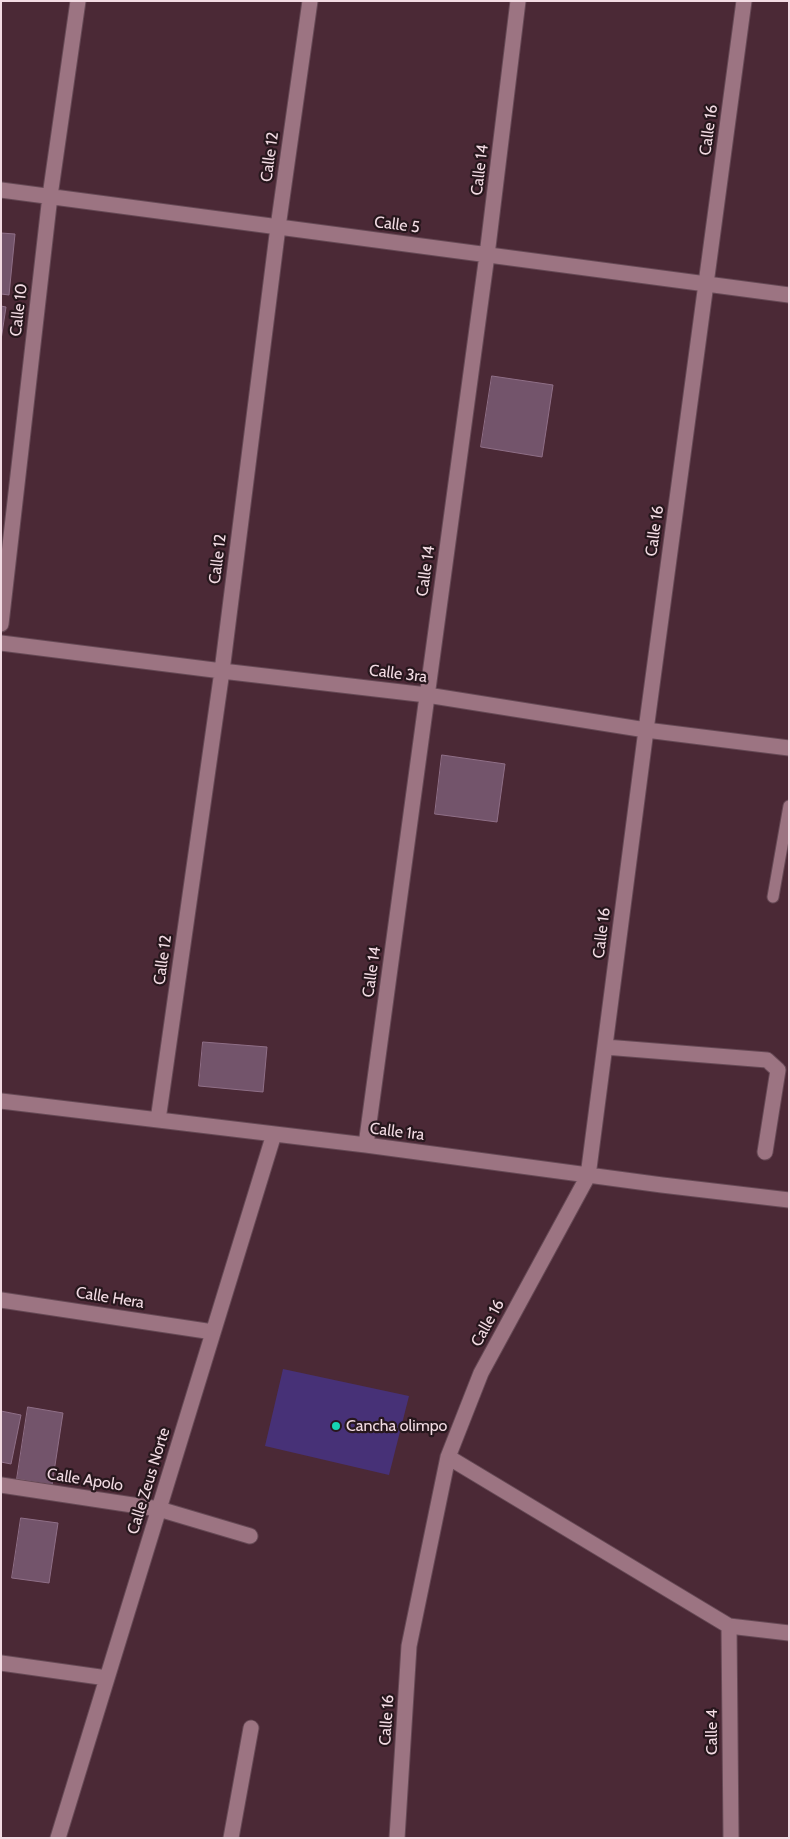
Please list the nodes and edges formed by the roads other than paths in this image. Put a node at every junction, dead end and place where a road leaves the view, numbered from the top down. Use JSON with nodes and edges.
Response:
{"nodes":[{"id":1,"x":78,"y":1,"type":"edge"},
{"id":2,"x":310,"y":1,"type":"edge"},
{"id":3,"x":518,"y":1,"type":"edge"},
{"id":4,"x":744,"y":1,"type":"edge"},
{"id":5,"x":1,"y":190,"type":"edge"},
{"id":6,"x":50,"y":196,"type":"junction"},
{"id":7,"x":278,"y":228,"type":"junction"},
{"id":8,"x":487,"y":255,"type":"junction"},
{"id":9,"x":706,"y":285,"type":"junction"},
{"id":10,"x":789,"y":295,"type":"edge"},
{"id":11,"x":1,"y":624,"type":"edge"},
{"id":12,"x":1,"y":643,"type":"edge"},
{"id":13,"x":222,"y":672,"type":"junction"},
{"id":14,"x":427,"y":695,"type":"junction"},
{"id":15,"x":646,"y":730,"type":"junction"},
{"id":16,"x":789,"y":748,"type":"edge"},
{"id":17,"x":789,"y":806,"type":"edge"},
{"id":18,"x":773,"y":897,"type":"dead end"},
{"id":19,"x":605,"y":1047,"type":"junction"},
{"id":20,"x":1,"y":1101,"type":"edge"},
{"id":21,"x":158,"y":1120,"type":"junction"},
{"id":22,"x":274,"y":1134,"type":"junction"},
{"id":23,"x":366,"y":1145,"type":"junction"},
{"id":24,"x":765,"y":1152,"type":"dead end"},
{"id":25,"x":588,"y":1176,"type":"junction"},
{"id":26,"x":789,"y":1200,"type":"edge"},
{"id":27,"x":1,"y":1300,"type":"edge"},
{"id":28,"x":213,"y":1332,"type":"junction"},
{"id":29,"x":448,"y":1457,"type":"junction"},
{"id":30,"x":1,"y":1485,"type":"edge"},
{"id":31,"x":159,"y":1509,"type":"junction"},
{"id":32,"x":250,"y":1536,"type":"dead end"},
{"id":33,"x":729,"y":1626,"type":"junction"},
{"id":34,"x":789,"y":1633,"type":"edge"},
{"id":35,"x":1,"y":1663,"type":"edge"},
{"id":36,"x":107,"y":1678,"type":"junction"},
{"id":37,"x":251,"y":1728,"type":"dead end"},
{"id":38,"x":58,"y":1838,"type":"edge"},
{"id":39,"x":231,"y":1838,"type":"edge"},
{"id":40,"x":396,"y":1838,"type":"edge"},
{"id":41,"x":731,"y":1838,"type":"edge"}],
"edges":[{"from":1,"to":6,"type":"street","name":"Calle 10"},
{"from":2,"to":7,"type":"street","name":"Calle 12"},
{"from":3,"to":8,"type":"street","name":"Calle 14"},
{"from":4,"to":9,"type":"street","name":"Calle 16"},
{"from":5,"to":6,"type":"street","name":"Calle 5"},
{"from":6,"to":7,"type":"street","name":"Calle 5"},
{"from":6,"to":11,"type":"street","name":"Calle 10"},
{"from":7,"to":8,"type":"street","name":"Calle 5"},
{"from":7,"to":13,"type":"street","name":"Calle 12"},
{"from":8,"to":9,"type":"street","name":"Calle 5"},
{"from":8,"to":14,"type":"street","name":"Calle 14"},
{"from":9,"to":10,"type":"street","name":"Calle 5"},
{"from":9,"to":15,"type":"street","name":"Calle 16"},
{"from":12,"to":13,"type":"street","name":"Calle 3ra"},
{"from":13,"to":14,"type":"street","name":"Calle 3ra"},
{"from":13,"to":21,"type":"street","name":"Calle 12"},
{"from":14,"to":15,"type":"street","name":"Calle 3ra"},
{"from":14,"to":23,"type":"street","name":"Calle 14"},
{"from":15,"to":16,"type":"street","name":"Calle 3ra"},
{"from":15,"to":19,"type":"street","name":"Calle 16"},
{"from":17,"to":18,"type":"lane"},
{"from":19,"to":24,"type":"street"},
{"from":19,"to":25,"type":"street","name":"Calle 16"},
{"from":20,"to":21,"type":"street","name":"Calle 1ra"},
{"from":21,"to":22,"type":"street","name":"Calle 1ra"},
{"from":22,"to":23,"type":"street","name":"Calle 1ra"},
{"from":22,"to":28,"type":"street","name":"Calle Zeus Norte"},
{"from":23,"to":25,"type":"street","name":"Calle 1ra"},
{"from":25,"to":26,"type":"street","name":"Calle 1ra"},
{"from":25,"to":29,"type":"street","name":"Calle 16"},
{"from":27,"to":28,"type":"street","name":"Calle Hera"},
{"from":28,"to":31,"type":"street","name":"Calle Zeus Norte"},
{"from":29,"to":33,"type":"street"},
{"from":29,"to":40,"type":"street","name":"Calle 16"},
{"from":30,"to":31,"type":"street","name":"Calle Apolo"},
{"from":31,"to":32,"type":"street","name":"Calle Apolo"},
{"from":31,"to":36,"type":"street","name":"Calle Zeus Norte"},
{"from":33,"to":34,"type":"street"},
{"from":33,"to":41,"type":"street","name":"Calle 4"},
{"from":35,"to":36,"type":"street"},
{"from":36,"to":38,"type":"street","name":"Calle Zeus Norte"},
{"from":37,"to":39,"type":"street"}]}
